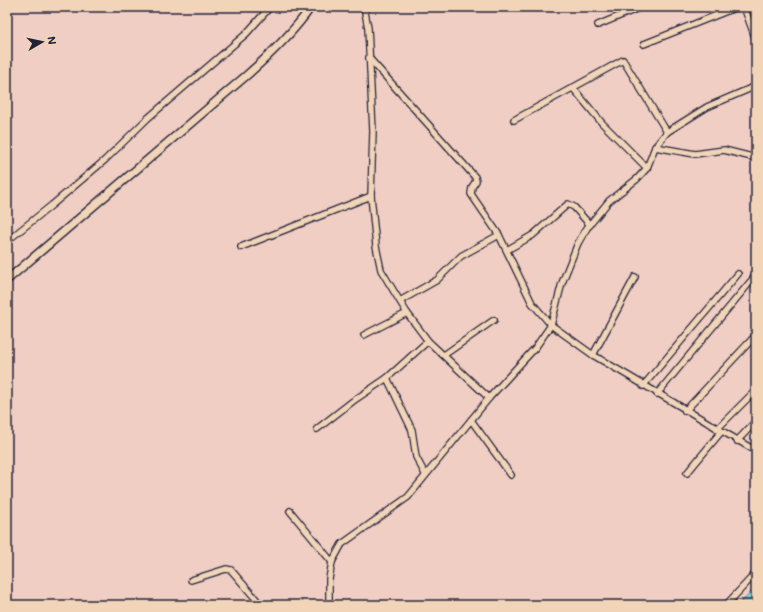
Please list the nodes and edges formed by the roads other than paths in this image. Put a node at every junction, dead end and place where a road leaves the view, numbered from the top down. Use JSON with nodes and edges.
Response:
{"nodes":[{"id":1,"x":270,"y":7,"type":"edge"},
{"id":2,"x":311,"y":7,"type":"edge"},
{"id":3,"x":364,"y":7,"type":"edge"},
{"id":4,"x":641,"y":7,"type":"edge"},
{"id":5,"x":737,"y":7,"type":"edge"},
{"id":6,"x":744,"y":7,"type":"edge"},
{"id":7,"x":598,"y":25,"type":"dead end"},
{"id":8,"x":756,"y":40,"type":"edge"},
{"id":9,"x":644,"y":44,"type":"dead end"},
{"id":10,"x":369,"y":58,"type":"junction"},
{"id":11,"x":756,"y":86,"type":"edge"},
{"id":12,"x":573,"y":88,"type":"junction"},
{"id":13,"x":514,"y":120,"type":"dead end"},
{"id":14,"x":667,"y":132,"type":"junction"},
{"id":15,"x":655,"y":147,"type":"junction"},
{"id":16,"x":756,"y":158,"type":"edge"},
{"id":17,"x":647,"y":168,"type":"junction"},
{"id":18,"x":371,"y":196,"type":"junction"},
{"id":19,"x":590,"y":225,"type":"junction"},
{"id":20,"x":499,"y":235,"type":"junction"},
{"id":21,"x":7,"y":241,"type":"edge"},
{"id":22,"x":241,"y":247,"type":"dead end"},
{"id":23,"x":507,"y":250,"type":"junction"},
{"id":24,"x":738,"y":274,"type":"dead end"},
{"id":25,"x":756,"y":276,"type":"edge"},
{"id":26,"x":635,"y":277,"type":"dead end"},
{"id":27,"x":7,"y":280,"type":"edge"},
{"id":28,"x":400,"y":300,"type":"junction"},
{"id":29,"x":407,"y":312,"type":"junction"},
{"id":30,"x":494,"y":320,"type":"dead end"},
{"id":31,"x":551,"y":325,"type":"junction"},
{"id":32,"x":756,"y":334,"type":"edge"},
{"id":33,"x":364,"y":336,"type":"dead end"},
{"id":34,"x":428,"y":341,"type":"junction"},
{"id":35,"x":444,"y":355,"type":"junction"},
{"id":36,"x":593,"y":355,"type":"junction"},
{"id":37,"x":387,"y":378,"type":"junction"},
{"id":38,"x":643,"y":386,"type":"junction"},
{"id":39,"x":756,"y":390,"type":"edge"},
{"id":40,"x":657,"y":394,"type":"junction"},
{"id":41,"x":489,"y":398,"type":"junction"},
{"id":42,"x":685,"y":411,"type":"junction"},
{"id":43,"x":471,"y":420,"type":"junction"},
{"id":44,"x":756,"y":421,"type":"edge"},
{"id":45,"x":317,"y":429,"type":"dead end"},
{"id":46,"x":719,"y":430,"type":"junction"},
{"id":47,"x":737,"y":441,"type":"junction"},
{"id":48,"x":756,"y":451,"type":"edge"},
{"id":49,"x":687,"y":473,"type":"dead end"},
{"id":50,"x":425,"y":474,"type":"junction"},
{"id":51,"x":511,"y":475,"type":"dead end"},
{"id":52,"x":290,"y":511,"type":"dead end"},
{"id":53,"x":332,"y":562,"type":"junction"},
{"id":54,"x":756,"y":573,"type":"edge"},
{"id":55,"x":191,"y":580,"type":"dead end"},
{"id":56,"x":261,"y":605,"type":"edge"},
{"id":57,"x":329,"y":605,"type":"edge"},
{"id":58,"x":726,"y":605,"type":"edge"}],
"edges":[{"from":1,"to":21,"type":"street"},
{"from":2,"to":27,"type":"street"},
{"from":3,"to":10,"type":"street"},
{"from":4,"to":7,"type":"street"},
{"from":5,"to":9,"type":"street"},
{"from":6,"to":8,"type":"street"},
{"from":10,"to":18,"type":"street"},
{"from":10,"to":20,"type":"street"},
{"from":11,"to":14,"type":"street"},
{"from":12,"to":13,"type":"street"},
{"from":12,"to":14,"type":"street"},
{"from":12,"to":17,"type":"street"},
{"from":14,"to":15,"type":"street"},
{"from":15,"to":16,"type":"street"},
{"from":15,"to":17,"type":"street"},
{"from":17,"to":19,"type":"street"},
{"from":18,"to":22,"type":"street"},
{"from":18,"to":28,"type":"street"},
{"from":19,"to":23,"type":"street"},
{"from":19,"to":31,"type":"street"},
{"from":20,"to":23,"type":"street"},
{"from":20,"to":28,"type":"street"},
{"from":23,"to":31,"type":"street"},
{"from":24,"to":38,"type":"street"},
{"from":25,"to":40,"type":"street"},
{"from":26,"to":36,"type":"street"},
{"from":28,"to":29,"type":"street"},
{"from":29,"to":33,"type":"street"},
{"from":29,"to":34,"type":"street"},
{"from":30,"to":35,"type":"street"},
{"from":31,"to":36,"type":"street"},
{"from":31,"to":41,"type":"street"},
{"from":32,"to":42,"type":"street"},
{"from":34,"to":35,"type":"street"},
{"from":34,"to":37,"type":"street"},
{"from":35,"to":41,"type":"street"},
{"from":36,"to":38,"type":"street"},
{"from":37,"to":45,"type":"street"},
{"from":37,"to":50,"type":"street"},
{"from":38,"to":40,"type":"street"},
{"from":39,"to":46,"type":"street"},
{"from":40,"to":42,"type":"street"},
{"from":41,"to":43,"type":"street"},
{"from":42,"to":46,"type":"street"},
{"from":43,"to":50,"type":"street"},
{"from":43,"to":51,"type":"street"},
{"from":44,"to":47,"type":"street"},
{"from":46,"to":47,"type":"street"},
{"from":46,"to":49,"type":"street"},
{"from":47,"to":48,"type":"street"},
{"from":50,"to":53,"type":"street"},
{"from":52,"to":53,"type":"street"},
{"from":53,"to":57,"type":"street"},
{"from":54,"to":58,"type":"street"},
{"from":55,"to":56,"type":"street"}]}
